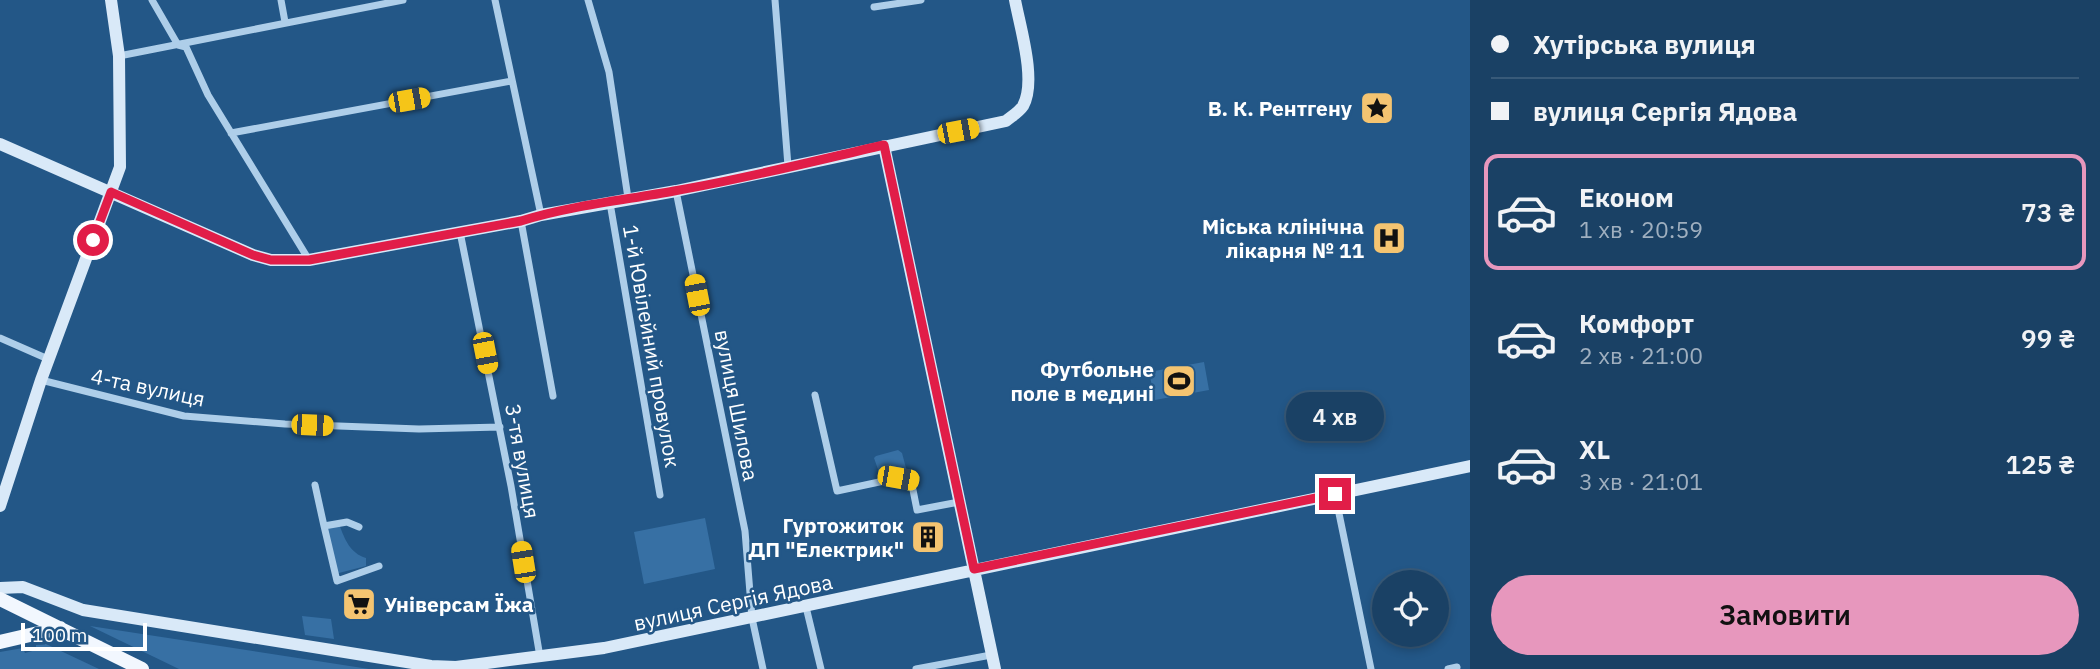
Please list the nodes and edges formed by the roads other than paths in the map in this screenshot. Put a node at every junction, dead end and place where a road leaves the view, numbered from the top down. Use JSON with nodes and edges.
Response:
{"nodes":[{"id":1,"x":111,"y":0,"type":"edge"},
{"id":2,"x":152,"y":0,"type":"edge"},
{"id":3,"x":281,"y":0,"type":"edge"},
{"id":4,"x":399,"y":0,"type":"edge"},
{"id":5,"x":495,"y":0,"type":"edge"},
{"id":6,"x":588,"y":0,"type":"edge"},
{"id":7,"x":775,"y":0,"type":"edge"},
{"id":8,"x":921,"y":0,"type":"edge"},
{"id":9,"x":1015,"y":0,"type":"edge"},
{"id":10,"x":874,"y":7,"type":"dead end"},
{"id":11,"x":285,"y":22,"type":"junction"},
{"id":12,"x":178,"y":45,"type":"junction"},
{"id":13,"x":119,"y":56,"type":"junction"},
{"id":14,"x":511,"y":81,"type":"junction"},
{"id":15,"x":231,"y":133,"type":"junction"},
{"id":16,"x":0,"y":144,"type":"edge"},
{"id":17,"x":884,"y":145,"type":"junction"},
{"id":18,"x":788,"y":166,"type":"junction"},
{"id":19,"x":676,"y":191,"type":"junction"},
{"id":20,"x":111,"y":192,"type":"junction"},
{"id":21,"x":628,"y":198,"type":"junction"},
{"id":22,"x":610,"y":203,"type":"junction"},
{"id":23,"x":541,"y":215,"type":"junction"},
{"id":24,"x":521,"y":221,"type":"junction"},
{"id":25,"x":459,"y":231,"type":"junction"},
{"id":26,"x":309,"y":260,"type":"junction"},
{"id":27,"x":0,"y":338,"type":"edge"},
{"id":28,"x":48,"y":359,"type":"junction"},
{"id":29,"x":41,"y":380,"type":"junction"},
{"id":30,"x":815,"y":395,"type":"dead end"},
{"id":31,"x":553,"y":396,"type":"dead end"},
{"id":32,"x":500,"y":427,"type":"junction"},
{"id":33,"x":1470,"y":466,"type":"edge"},
{"id":34,"x":315,"y":485,"type":"dead end"},
{"id":35,"x":1335,"y":494,"type":"junction"},
{"id":36,"x":660,"y":495,"type":"dead end"},
{"id":37,"x":959,"y":502,"type":"junction"},
{"id":38,"x":0,"y":506,"type":"edge"},
{"id":39,"x":324,"y":526,"type":"junction"},
{"id":40,"x":359,"y":527,"type":"dead end"},
{"id":41,"x":379,"y":566,"type":"dead end"},
{"id":42,"x":974,"y":569,"type":"junction"},
{"id":43,"x":0,"y":589,"type":"edge"},
{"id":44,"x":0,"y":599,"type":"edge"},
{"id":45,"x":806,"y":607,"type":"junction"},
{"id":46,"x":752,"y":618,"type":"junction"},
{"id":47,"x":60,"y":628,"type":"junction"},
{"id":48,"x":0,"y":642,"type":"edge"},
{"id":49,"x":991,"y":655,"type":"junction"},
{"id":50,"x":540,"y":657,"type":"junction"},
{"id":51,"x":1457,"y":667,"type":"dead end"},
{"id":52,"x":142,"y":669,"type":"edge"},
{"id":53,"x":763,"y":669,"type":"edge"},
{"id":54,"x":821,"y":669,"type":"edge"},
{"id":55,"x":916,"y":669,"type":"edge"},
{"id":56,"x":995,"y":669,"type":"edge"},
{"id":57,"x":1371,"y":669,"type":"edge"},
{"id":58,"x":1448,"y":669,"type":"edge"}],
"edges":[{"from":1,"to":13,"type":"street"},
{"from":2,"to":12,"type":"street"},
{"from":3,"to":11,"type":"street"},
{"from":4,"to":11,"type":"street"},
{"from":5,"to":14,"type":"street"},
{"from":6,"to":21,"type":"street"},
{"from":7,"to":18,"type":"street"},
{"from":8,"to":10,"type":"street"},
{"from":9,"to":17,"type":"street"},
{"from":11,"to":12,"type":"street"},
{"from":12,"to":13,"type":"street"},
{"from":12,"to":15,"type":"street"},
{"from":13,"to":20,"type":"street"},
{"from":14,"to":15,"type":"street"},
{"from":14,"to":23,"type":"street"},
{"from":15,"to":26,"type":"street"},
{"from":16,"to":20,"type":"street"},
{"from":17,"to":18,"type":"street"},
{"from":17,"to":37,"type":"street"},
{"from":18,"to":19,"type":"street"},
{"from":19,"to":21,"type":"street"},
{"from":19,"to":46,"type":"street","name":"вулиця Шилова"},
{"from":20,"to":26,"type":"street"},
{"from":20,"to":28,"type":"street"},
{"from":21,"to":22,"type":"street"},
{"from":22,"to":23,"type":"street"},
{"from":22,"to":36,"type":"street","name":"1-й Ювілейний провулок"},
{"from":23,"to":24,"type":"street"},
{"from":24,"to":25,"type":"street"},
{"from":24,"to":31,"type":"street"},
{"from":25,"to":26,"type":"street"},
{"from":25,"to":32,"type":"street","name":"3-тя вулиця"},
{"from":27,"to":28,"type":"street"},
{"from":28,"to":29,"type":"street"},
{"from":29,"to":32,"type":"street","name":"4-та вулиця"},
{"from":29,"to":38,"type":"street"},
{"from":30,"to":37,"type":"street"},
{"from":32,"to":50,"type":"street","name":"3-тя вулиця"},
{"from":33,"to":35,"type":"street","name":"вулиця Сергія Ядова"},
{"from":34,"to":39,"type":"street"},
{"from":35,"to":42,"type":"street","name":"вулиця Сергія Ядова"},
{"from":35,"to":57,"type":"street"},
{"from":37,"to":42,"type":"street"},
{"from":39,"to":40,"type":"street"},
{"from":39,"to":41,"type":"street"},
{"from":42,"to":45,"type":"street","name":"вулиця Сергія Ядова"},
{"from":42,"to":49,"type":"street"},
{"from":43,"to":50,"type":"street","name":"вулиця Сергія Ядова"},
{"from":44,"to":47,"type":"main road"},
{"from":45,"to":46,"type":"street","name":"вулиця Сергія Ядова"},
{"from":45,"to":54,"type":"street"},
{"from":46,"to":50,"type":"street","name":"вулиця Сергія Ядова"},
{"from":46,"to":53,"type":"street","name":"вулиця Шилова"},
{"from":47,"to":48,"type":"main road"},
{"from":47,"to":52,"type":"main road"},
{"from":49,"to":55,"type":"street"},
{"from":49,"to":56,"type":"street"},
{"from":51,"to":58,"type":"street"}]}
